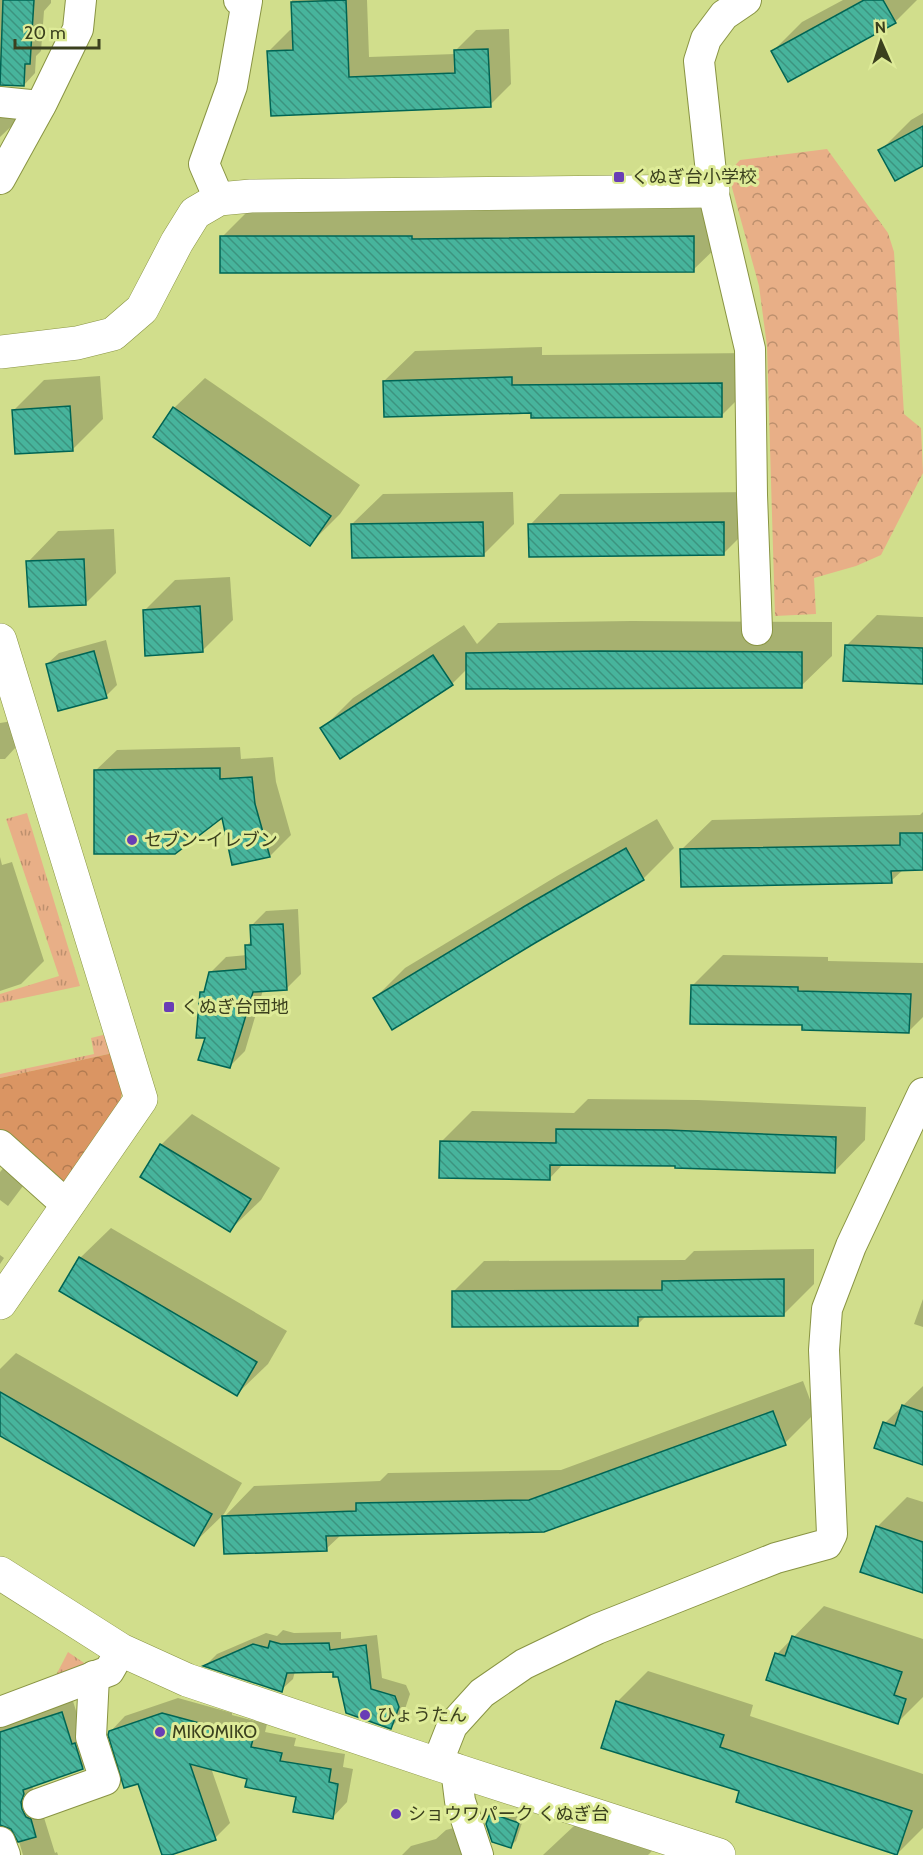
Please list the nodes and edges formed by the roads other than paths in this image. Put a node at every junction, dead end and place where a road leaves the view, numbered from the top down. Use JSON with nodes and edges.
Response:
{"nodes":[{"id":1,"x":81,"y":0,"type":"edge"},
{"id":2,"x":239,"y":0,"type":"edge"},
{"id":3,"x":746,"y":0,"type":"edge"},
{"id":4,"x":0,"y":102,"type":"edge"},
{"id":5,"x":40,"y":106,"type":"junction"},
{"id":6,"x":0,"y":179,"type":"edge"},
{"id":7,"x":713,"y":191,"type":"junction"},
{"id":8,"x":219,"y":199,"type":"junction"},
{"id":9,"x":0,"y":352,"type":"edge"},
{"id":10,"x":757,"y":630,"type":"dead end"},
{"id":11,"x":0,"y":640,"type":"edge"},
{"id":12,"x":923,"y":1093,"type":"edge"},
{"id":13,"x":0,"y":1145,"type":"edge"},
{"id":14,"x":68,"y":1206,"type":"junction"},
{"id":15,"x":0,"y":1303,"type":"edge"},
{"id":16,"x":0,"y":1573,"type":"edge"},
{"id":17,"x":121,"y":1650,"type":"junction"},
{"id":18,"x":94,"y":1676,"type":"junction"},
{"id":19,"x":0,"y":1712,"type":"edge"},
{"id":20,"x":446,"y":1767,"type":"junction"},
{"id":21,"x":38,"y":1804,"type":"dead end"},
{"id":22,"x":0,"y":1842,"type":"edge"},
{"id":23,"x":4,"y":1855,"type":"edge"},
{"id":24,"x":478,"y":1855,"type":"edge"},
{"id":25,"x":719,"y":1855,"type":"edge"}],
"edges":[{"from":1,"to":5,"type":"street"},
{"from":2,"to":8,"type":"street"},
{"from":3,"to":7,"type":"street"},
{"from":4,"to":5,"type":"street"},
{"from":5,"to":6,"type":"street"},
{"from":7,"to":8,"type":"street"},
{"from":7,"to":10,"type":"street"},
{"from":8,"to":9,"type":"street"},
{"from":11,"to":14,"type":"street"},
{"from":12,"to":20,"type":"street"},
{"from":13,"to":14,"type":"street"},
{"from":14,"to":15,"type":"street"},
{"from":16,"to":17,"type":"street"},
{"from":17,"to":18,"type":"street"},
{"from":17,"to":20,"type":"street"},
{"from":18,"to":19,"type":"street"},
{"from":18,"to":21,"type":"street"},
{"from":20,"to":24,"type":"street"},
{"from":20,"to":25,"type":"street"},
{"from":22,"to":23,"type":"street"}]}
